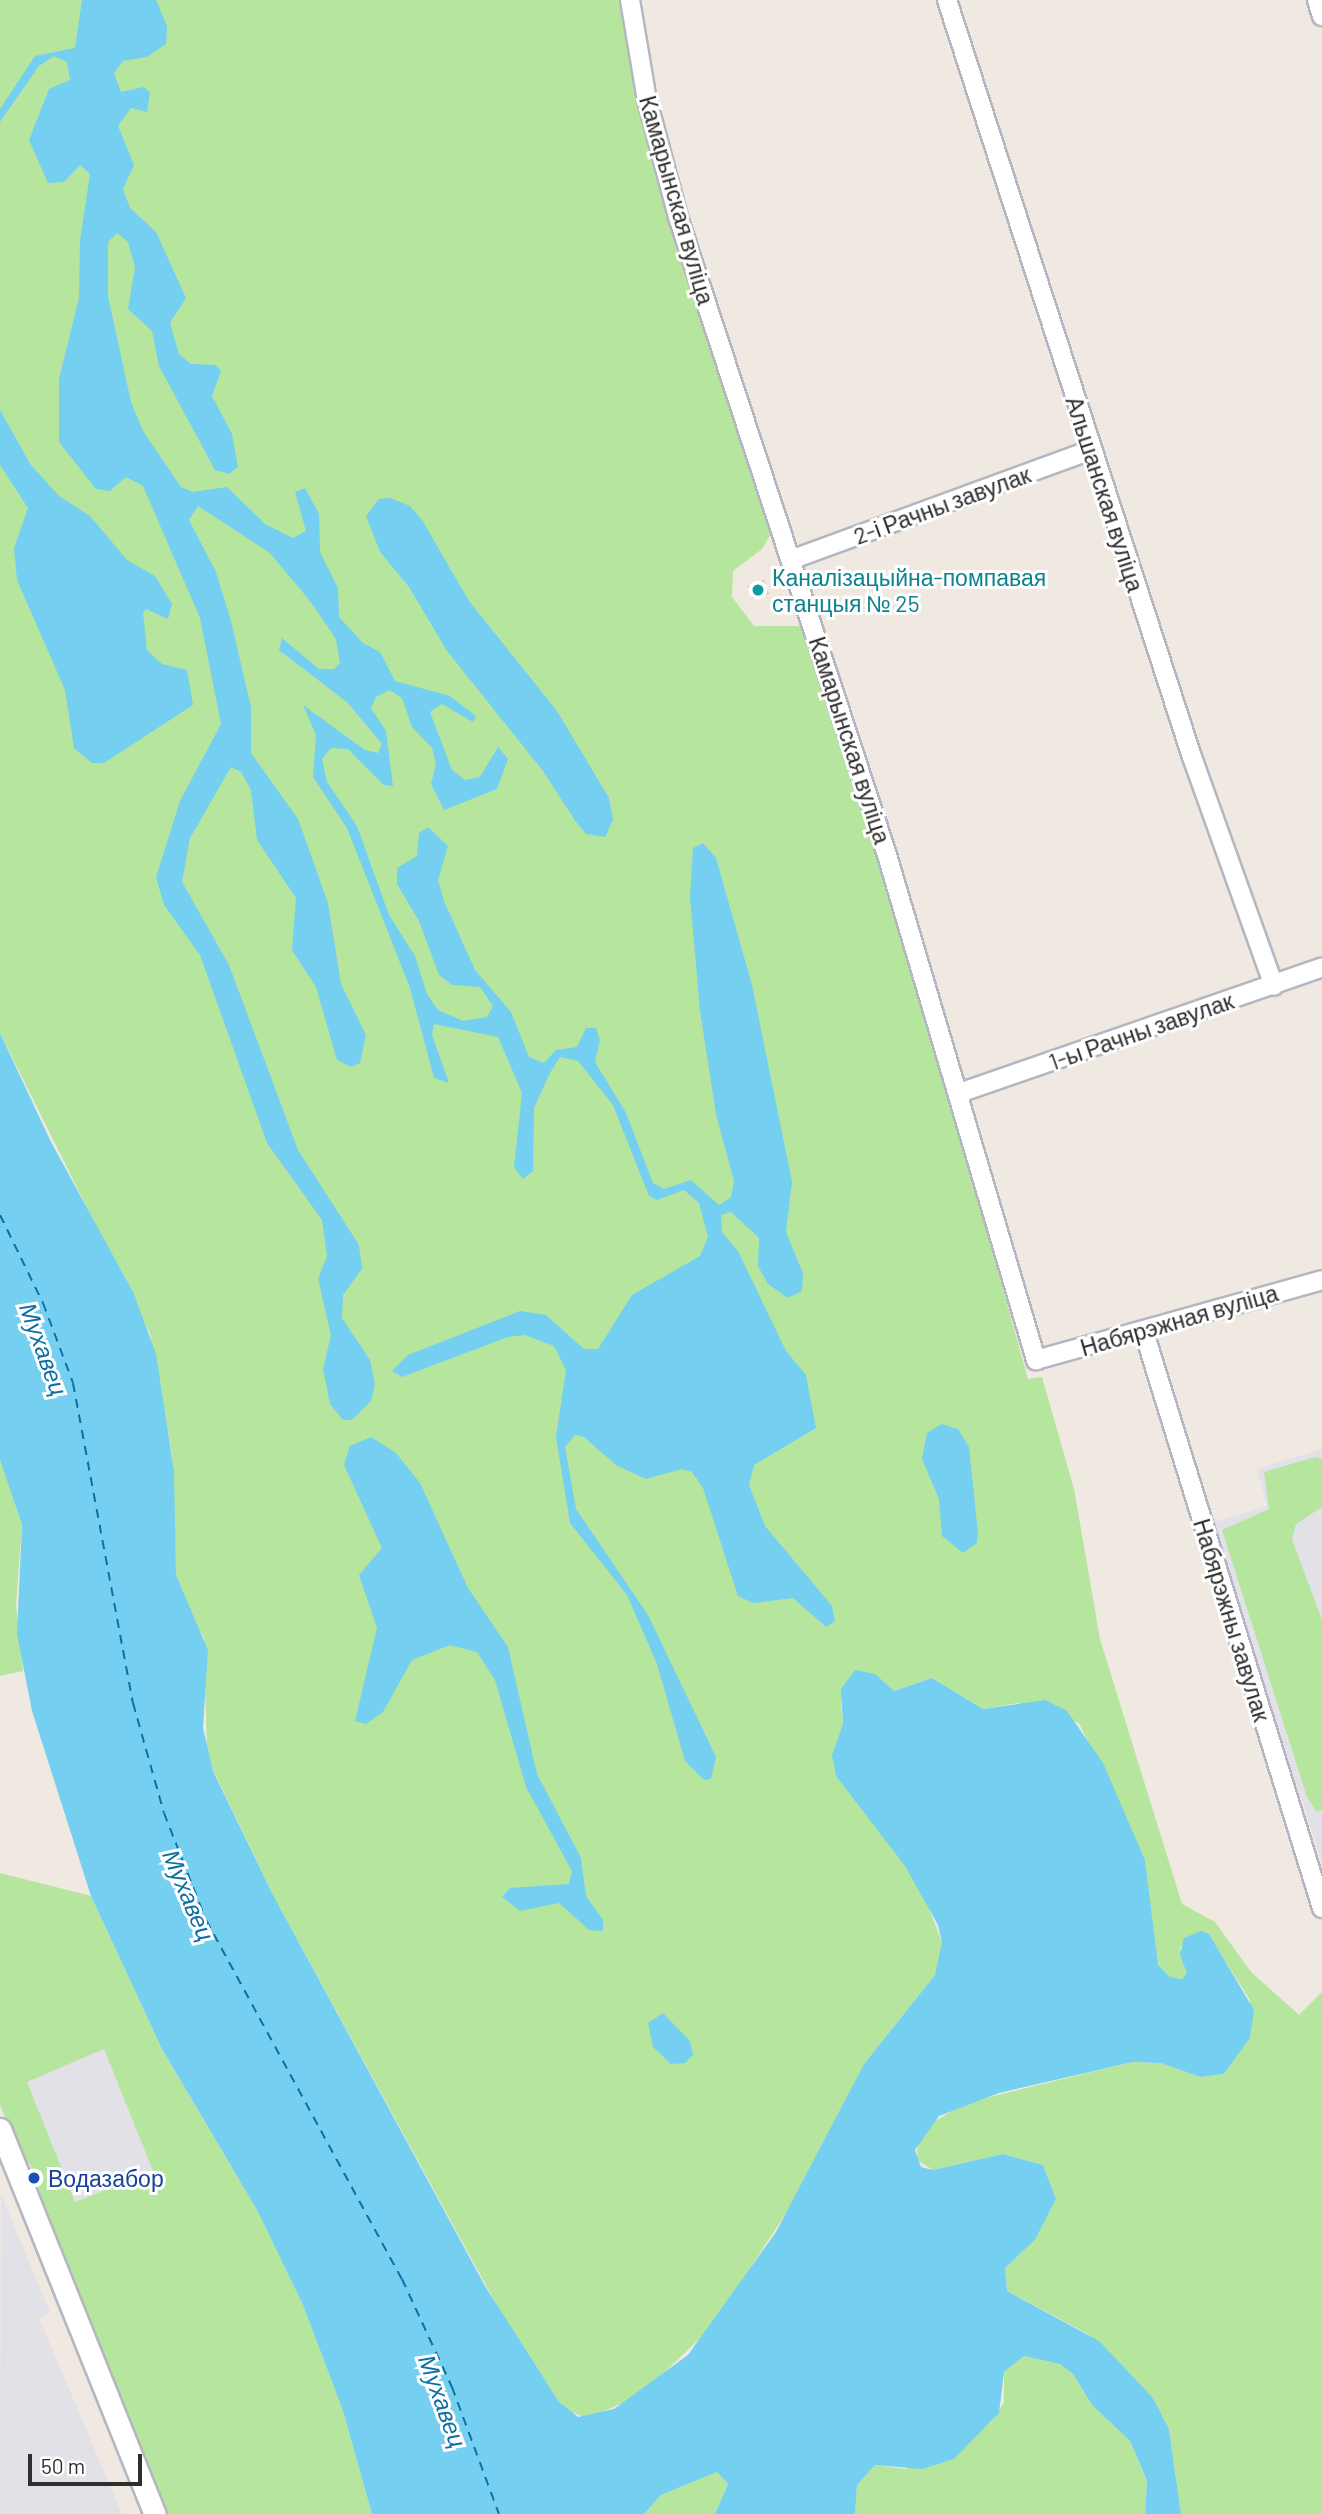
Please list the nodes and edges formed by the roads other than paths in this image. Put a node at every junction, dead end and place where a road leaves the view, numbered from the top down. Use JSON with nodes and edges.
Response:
{"nodes":[{"id":1,"x":630,"y":0,"type":"edge"},
{"id":2,"x":947,"y":0,"type":"edge"},
{"id":3,"x":1317,"y":0,"type":"edge"},
{"id":4,"x":1322,"y":16,"type":"edge"},
{"id":5,"x":1091,"y":450,"type":"junction"},
{"id":6,"x":793,"y":559,"type":"junction"},
{"id":7,"x":1322,"y":967,"type":"edge"},
{"id":8,"x":1274,"y":986,"type":"junction"},
{"id":9,"x":959,"y":1093,"type":"junction"},
{"id":10,"x":1322,"y":1280,"type":"edge"},
{"id":11,"x":1144,"y":1332,"type":"junction"},
{"id":12,"x":1036,"y":1360,"type":"joint"},
{"id":13,"x":1322,"y":1908,"type":"edge"},
{"id":14,"x":0,"y":2129,"type":"edge"},
{"id":15,"x":155,"y":2514,"type":"edge"}],
"edges":[{"from":1,"to":6,"type":"street","name":"Камарынская вуліца"},
{"from":2,"to":5,"type":"street","name":"Альшанская вуліца"},
{"from":3,"to":4,"type":"street"},
{"from":5,"to":6,"type":"street","name":"2-і Рачны завулак"},
{"from":5,"to":8,"type":"street","name":"Альшанская вуліца"},
{"from":6,"to":9,"type":"street","name":"Камарынская вуліца"},
{"from":7,"to":8,"type":"street","name":"1-ы Рачны завулак"},
{"from":8,"to":9,"type":"street","name":"1-ы Рачны завулак"},
{"from":9,"to":12,"type":"street","name":"Камарынская вуліца"},
{"from":10,"to":11,"type":"street","name":"Набярэжная вуліца"},
{"from":11,"to":12,"type":"street","name":"Набярэжная вуліца"},
{"from":11,"to":13,"type":"street","name":"Набярэжны завулак"},
{"from":14,"to":15,"type":"street"}]}
